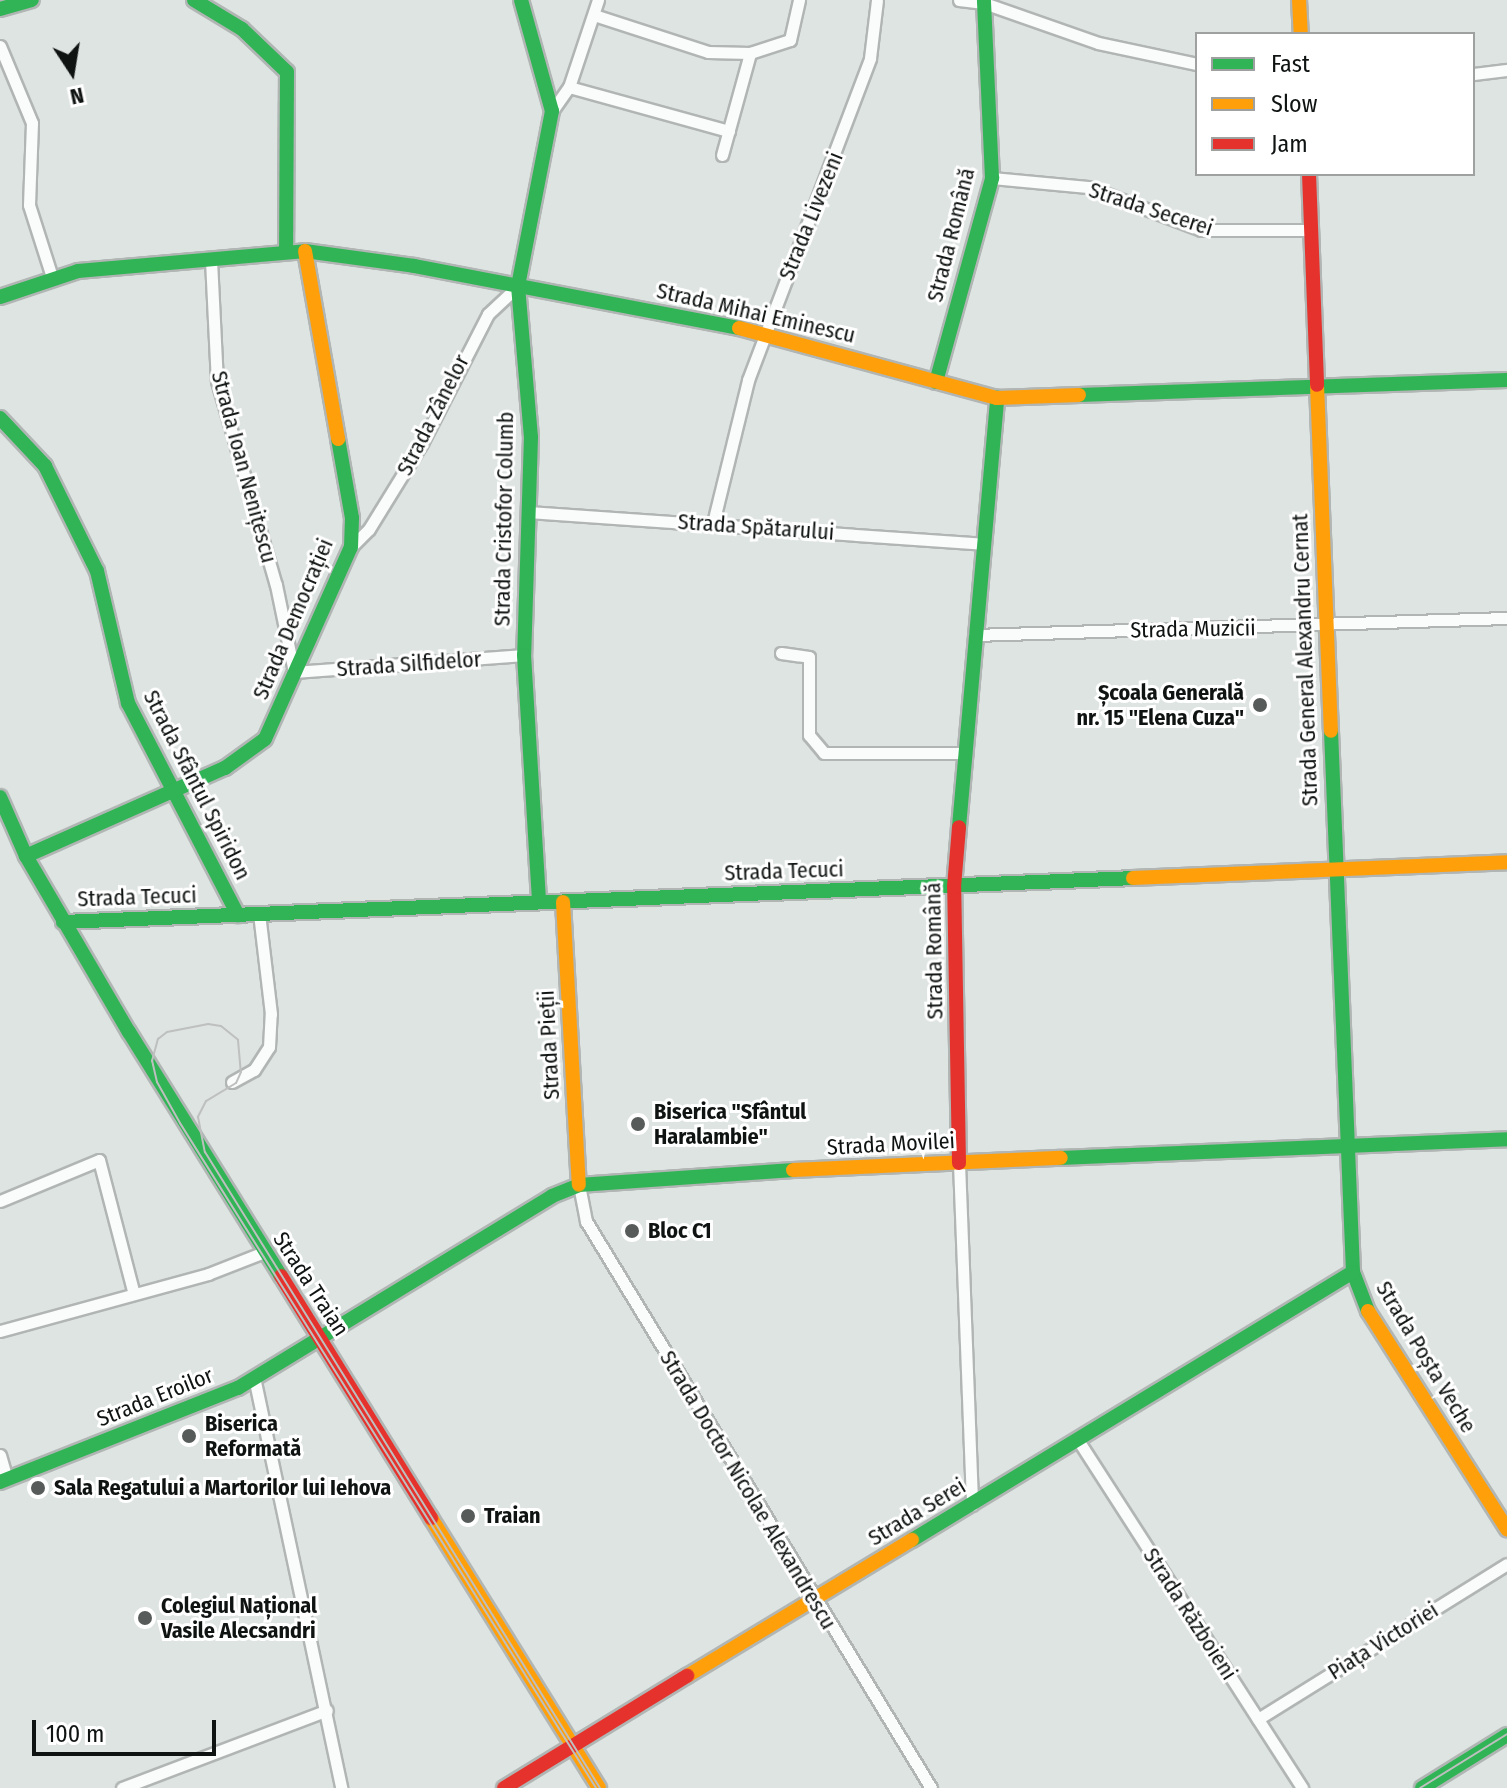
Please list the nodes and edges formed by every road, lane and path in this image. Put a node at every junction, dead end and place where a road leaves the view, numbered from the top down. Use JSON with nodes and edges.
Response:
{"nodes":[{"id":1,"x":32,"y":0,"type":"edge"},
{"id":2,"x":194,"y":0,"type":"edge"},
{"id":3,"x":521,"y":0,"type":"edge"},
{"id":4,"x":598,"y":0,"type":"edge"},
{"id":5,"x":799,"y":0,"type":"edge"},
{"id":6,"x":877,"y":0,"type":"edge"},
{"id":7,"x":959,"y":0,"type":"edge"},
{"id":8,"x":1299,"y":0,"type":"edge"},
{"id":9,"x":984,"y":2,"type":"edge"},
{"id":10,"x":0,"y":9,"type":"edge"},
{"id":11,"x":594,"y":15,"type":"junction"},
{"id":12,"x":1301,"y":32,"type":"edge"},
{"id":13,"x":0,"y":46,"type":"edge"},
{"id":14,"x":750,"y":53,"type":"junction"},
{"id":15,"x":1195,"y":64,"type":"edge"},
{"id":16,"x":1507,"y":70,"type":"edge"},
{"id":17,"x":1475,"y":74,"type":"edge"},
{"id":18,"x":569,"y":87,"type":"junction"},
{"id":19,"x":552,"y":111,"type":"junction"},
{"id":20,"x":729,"y":131,"type":"junction"},
{"id":21,"x":722,"y":155,"type":"dead end"},
{"id":22,"x":1309,"y":176,"type":"edge"},
{"id":23,"x":992,"y":178,"type":"junction"},
{"id":24,"x":1311,"y":230,"type":"junction"},
{"id":25,"x":286,"y":251,"type":"junction"},
{"id":26,"x":305,"y":251,"type":"junction"},
{"id":27,"x":211,"y":260,"type":"junction"},
{"id":28,"x":52,"y":277,"type":"junction"},
{"id":29,"x":518,"y":286,"type":"junction"},
{"id":30,"x":0,"y":297,"type":"edge"},
{"id":31,"x":764,"y":333,"type":"junction"},
{"id":32,"x":1507,"y":380,"type":"edge"},
{"id":33,"x":936,"y":382,"type":"junction"},
{"id":34,"x":1317,"y":388,"type":"junction"},
{"id":35,"x":997,"y":398,"type":"junction"},
{"id":36,"x":0,"y":418,"type":"edge"},
{"id":37,"x":528,"y":512,"type":"junction"},
{"id":38,"x":713,"y":523,"type":"junction"},
{"id":39,"x":983,"y":544,"type":"junction"},
{"id":40,"x":351,"y":547,"type":"junction"},
{"id":41,"x":1507,"y":618,"type":"edge"},
{"id":42,"x":1325,"y":626,"type":"junction"},
{"id":43,"x":974,"y":635,"type":"junction"},
{"id":44,"x":781,"y":653,"type":"dead end"},
{"id":45,"x":524,"y":655,"type":"junction"},
{"id":46,"x":294,"y":672,"type":"junction"},
{"id":47,"x":964,"y":753,"type":"junction"},
{"id":48,"x":174,"y":793,"type":"junction"},
{"id":49,"x":0,"y":797,"type":"edge"},
{"id":50,"x":26,"y":856,"type":"junction"},
{"id":51,"x":1507,"y":862,"type":"edge"},
{"id":52,"x":1335,"y":870,"type":"junction"},
{"id":53,"x":954,"y":887,"type":"junction"},
{"id":54,"x":539,"y":902,"type":"junction"},
{"id":55,"x":563,"y":902,"type":"junction"},
{"id":56,"x":259,"y":914,"type":"junction"},
{"id":57,"x":238,"y":915,"type":"junction"},
{"id":58,"x":63,"y":922,"type":"junction"},
{"id":59,"x":232,"y":1082,"type":"dead end"},
{"id":60,"x":1507,"y":1139,"type":"edge"},
{"id":61,"x":1346,"y":1145,"type":"junction"},
{"id":62,"x":959,"y":1163,"type":"junction"},
{"id":63,"x":579,"y":1185,"type":"junction"},
{"id":64,"x":0,"y":1201,"type":"edge"},
{"id":65,"x":264,"y":1252,"type":"junction"},
{"id":66,"x":1353,"y":1272,"type":"junction"},
{"id":67,"x":134,"y":1294,"type":"junction"},
{"id":68,"x":0,"y":1331,"type":"edge"},
{"id":69,"x":318,"y":1336,"type":"junction"},
{"id":70,"x":254,"y":1377,"type":"junction"},
{"id":71,"x":1078,"y":1440,"type":"junction"},
{"id":72,"x":0,"y":1455,"type":"edge"},
{"id":73,"x":4,"y":1480,"type":"edge"},
{"id":74,"x":972,"y":1505,"type":"junction"},
{"id":75,"x":1507,"y":1529,"type":"edge"},
{"id":76,"x":1507,"y":1564,"type":"edge"},
{"id":77,"x":813,"y":1600,"type":"junction"},
{"id":78,"x":327,"y":1710,"type":"junction"},
{"id":79,"x":1258,"y":1719,"type":"junction"},
{"id":80,"x":1507,"y":1735,"type":"edge"},
{"id":81,"x":572,"y":1745,"type":"junction"},
{"id":82,"x":122,"y":1788,"type":"edge"},
{"id":83,"x":341,"y":1788,"type":"edge"},
{"id":84,"x":504,"y":1788,"type":"edge"},
{"id":85,"x":599,"y":1788,"type":"edge"},
{"id":86,"x":931,"y":1788,"type":"edge"},
{"id":87,"x":1302,"y":1788,"type":"edge"},
{"id":88,"x":1422,"y":1788,"type":"edge"}],
"edges":[{"from":1,"to":10,"type":"street"},
{"from":2,"to":25,"type":"street"},
{"from":3,"to":19,"type":"street","name":"Strada Cristofor Columb"},
{"from":4,"to":11,"type":"street"},
{"from":5,"to":14,"type":"street"},
{"from":6,"to":31,"type":"street","name":"Strada Livezeni"},
{"from":7,"to":9,"type":"street"},
{"from":8,"to":12,"type":"street"},
{"from":9,"to":15,"type":"street"},
{"from":9,"to":23,"type":"street","name":"Strada Română"},
{"from":11,"to":14,"type":"street"},
{"from":11,"to":18,"type":"street"},
{"from":13,"to":28,"type":"street"},
{"from":14,"to":20,"type":"street"},
{"from":16,"to":17,"type":"street"},
{"from":18,"to":19,"type":"street"},
{"from":18,"to":20,"type":"street"},
{"from":19,"to":29,"type":"street","name":"Strada Cristofor Columb"},
{"from":20,"to":21,"type":"street"},
{"from":22,"to":24,"type":"street","name":"Strada General Alexandru Cernat"},
{"from":23,"to":24,"type":"street","name":"Strada Secerei"},
{"from":23,"to":33,"type":"street","name":"Strada Română"},
{"from":24,"to":34,"type":"street","name":"Strada General Alexandru Cernat"},
{"from":25,"to":26,"type":"street","name":"Strada Mihai Eminescu"},
{"from":25,"to":27,"type":"street","name":"Strada Mihai Eminescu"},
{"from":26,"to":29,"type":"street","name":"Strada Mihai Eminescu"},
{"from":26,"to":40,"type":"street","name":"Strada Democrației"},
{"from":27,"to":28,"type":"street","name":"Strada Mihai Eminescu"},
{"from":27,"to":46,"type":"street","name":"Strada Ioan Nenițescu"},
{"from":28,"to":30,"type":"street","name":"Strada Mihai Eminescu"},
{"from":29,"to":31,"type":"street","name":"Strada Mihai Eminescu"},
{"from":29,"to":37,"type":"street","name":"Strada Cristofor Columb"},
{"from":29,"to":40,"type":"street","name":"Strada Zânelor"},
{"from":31,"to":33,"type":"street","name":"Strada Mihai Eminescu"},
{"from":31,"to":38,"type":"street","name":"Strada Livezeni"},
{"from":32,"to":34,"type":"street","name":"Strada Mihai Eminescu"},
{"from":33,"to":35,"type":"street","name":"Strada Mihai Eminescu"},
{"from":34,"to":35,"type":"street","name":"Strada Mihai Eminescu"},
{"from":34,"to":42,"type":"street","name":"Strada General Alexandru Cernat"},
{"from":35,"to":39,"type":"street","name":"Strada Română"},
{"from":36,"to":48,"type":"street","name":"Strada Sfântul Spiridon"},
{"from":37,"to":38,"type":"street","name":"Strada Spătarului"},
{"from":37,"to":45,"type":"street","name":"Strada Cristofor Columb"},
{"from":38,"to":39,"type":"street","name":"Strada Spătarului"},
{"from":39,"to":43,"type":"street","name":"Strada Română"},
{"from":40,"to":46,"type":"street","name":"Strada Democrației"},
{"from":41,"to":42,"type":"street","name":"Strada Muzicii"},
{"from":42,"to":43,"type":"street","name":"Strada Muzicii"},
{"from":42,"to":52,"type":"street","name":"Strada General Alexandru Cernat"},
{"from":43,"to":47,"type":"street","name":"Strada Română"},
{"from":44,"to":47,"type":"street"},
{"from":45,"to":46,"type":"street","name":"Strada Silfidelor"},
{"from":45,"to":54,"type":"street","name":"Strada Cristofor Columb"},
{"from":46,"to":48,"type":"street","name":"Strada Democrației"},
{"from":47,"to":53,"type":"street","name":"Strada Română"},
{"from":48,"to":50,"type":"street","name":"Strada Democrației"},
{"from":48,"to":57,"type":"street","name":"Strada Sfântul Spiridon"},
{"from":49,"to":50,"type":"street","name":"Strada Traian"},
{"from":50,"to":58,"type":"street","name":"Strada Traian"},
{"from":51,"to":52,"type":"street","name":"Strada Tecuci"},
{"from":52,"to":53,"type":"street","name":"Strada Tecuci"},
{"from":52,"to":61,"type":"street","name":"Strada General Alexandru Cernat"},
{"from":53,"to":55,"type":"street","name":"Strada Tecuci"},
{"from":53,"to":62,"type":"street","name":"Strada Română"},
{"from":54,"to":55,"type":"street","name":"Strada Tecuci"},
{"from":54,"to":56,"type":"street","name":"Strada Tecuci"},
{"from":55,"to":63,"type":"street","name":"Strada Pieții"},
{"from":56,"to":57,"type":"street","name":"Strada Tecuci"},
{"from":56,"to":59,"type":"street"},
{"from":57,"to":58,"type":"street","name":"Strada Tecuci"},
{"from":58,"to":65,"type":"street","name":"Strada Traian"},
{"from":60,"to":61,"type":"street","name":"Strada Movilei"},
{"from":61,"to":62,"type":"street","name":"Strada Movilei"},
{"from":61,"to":66,"type":"street","name":"Strada Poșta Veche"},
{"from":62,"to":63,"type":"street","name":"Strada Movilei"},
{"from":62,"to":74,"type":"street","name":"Strada Română"},
{"from":63,"to":69,"type":"street","name":"Strada Movilei"},
{"from":63,"to":77,"type":"street","name":"Strada Doctor Nicolae Alexandrescu"},
{"from":64,"to":67,"type":"street"},
{"from":65,"to":67,"type":"street"},
{"from":65,"to":69,"type":"street","name":"Strada Traian"},
{"from":66,"to":71,"type":"street","name":"Strada Serei"},
{"from":66,"to":75,"type":"street","name":"Strada Poșta Veche"},
{"from":67,"to":68,"type":"street"},
{"from":69,"to":70,"type":"street","name":"Strada Eroilor"},
{"from":69,"to":81,"type":"street","name":"Strada Traian"},
{"from":70,"to":73,"type":"street","name":"Strada Eroilor"},
{"from":70,"to":78,"type":"street"},
{"from":71,"to":74,"type":"street","name":"Strada Serei"},
{"from":71,"to":79,"type":"street","name":"Strada Războieni"},
{"from":72,"to":73,"type":"street"},
{"from":74,"to":77,"type":"street","name":"Strada Serei"},
{"from":76,"to":79,"type":"street","name":"Piața Victoriei"},
{"from":77,"to":81,"type":"street","name":"Strada Serei"},
{"from":77,"to":86,"type":"street","name":"Strada Doctor Nicolae Alexandrescu"},
{"from":78,"to":82,"type":"street"},
{"from":78,"to":83,"type":"street"},
{"from":79,"to":87,"type":"street","name":"Strada Războieni"},
{"from":80,"to":88,"type":"street"},
{"from":81,"to":84,"type":"street","name":"Strada Serei"},
{"from":81,"to":85,"type":"street","name":"Strada Traian"}]}
